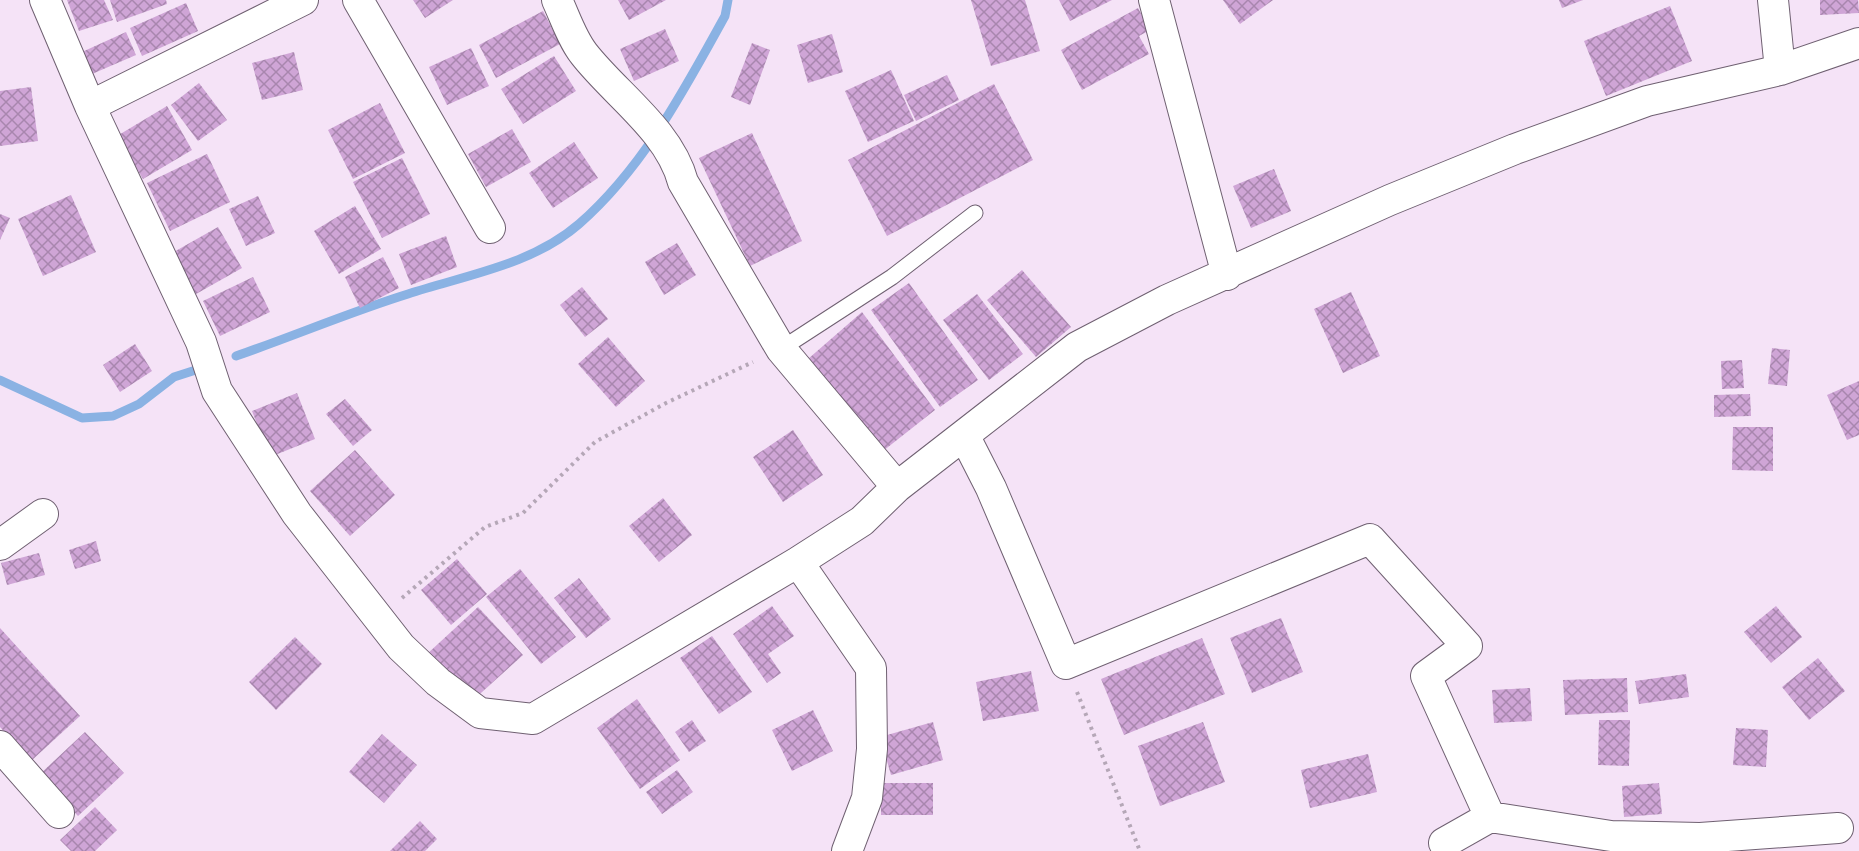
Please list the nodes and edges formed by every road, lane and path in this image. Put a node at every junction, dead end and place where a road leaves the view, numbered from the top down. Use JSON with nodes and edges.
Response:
{"nodes":[{"id":1,"x":45,"y":0,"type":"edge"},
{"id":2,"x":303,"y":0,"type":"edge"},
{"id":3,"x":358,"y":0,"type":"edge"},
{"id":4,"x":557,"y":0,"type":"edge"},
{"id":5,"x":1154,"y":0,"type":"edge"},
{"id":6,"x":1773,"y":0,"type":"edge"},
{"id":7,"x":1859,"y":43,"type":"edge"},
{"id":8,"x":1780,"y":70,"type":"junction"},
{"id":9,"x":90,"y":106,"type":"junction"},
{"id":10,"x":975,"y":213,"type":"dead end"},
{"id":11,"x":490,"y":228,"type":"dead end"},
{"id":12,"x":1227,"y":275,"type":"junction"},
{"id":13,"x":780,"y":349,"type":"junction"},
{"id":14,"x":965,"y":437,"type":"junction"},
{"id":15,"x":897,"y":487,"type":"junction"},
{"id":16,"x":43,"y":514,"type":"dead end"},
{"id":17,"x":0,"y":545,"type":"edge"},
{"id":18,"x":798,"y":562,"type":"junction"},
{"id":19,"x":379,"y":618,"type":"junction"},
{"id":20,"x":1066,"y":663,"type":"junction"},
{"id":21,"x":0,"y":746,"type":"edge"},
{"id":22,"x":59,"y":813,"type":"dead end"},
{"id":23,"x":1490,"y":816,"type":"junction"},
{"id":24,"x":1838,"y":828,"type":"dead end"},
{"id":25,"x":1444,"y":843,"type":"dead end"},
{"id":26,"x":1611,"y":843,"type":"edge"},
{"id":27,"x":847,"y":851,"type":"edge"},
{"id":28,"x":1140,"y":851,"type":"edge"}],
"edges":[{"from":1,"to":9,"type":"street"},
{"from":2,"to":9,"type":"street"},
{"from":3,"to":11,"type":"street"},
{"from":4,"to":13,"type":"street"},
{"from":5,"to":12,"type":"street"},
{"from":6,"to":8,"type":"street"},
{"from":7,"to":8,"type":"street"},
{"from":8,"to":12,"type":"street"},
{"from":9,"to":19,"type":"street"},
{"from":10,"to":13,"type":"lane"},
{"from":12,"to":14,"type":"street"},
{"from":13,"to":15,"type":"street"},
{"from":13,"to":19,"type":"path"},
{"from":14,"to":15,"type":"street"},
{"from":14,"to":20,"type":"street"},
{"from":15,"to":18,"type":"street"},
{"from":16,"to":17,"type":"street"},
{"from":18,"to":19,"type":"street"},
{"from":18,"to":27,"type":"street"},
{"from":20,"to":23,"type":"street"},
{"from":20,"to":28,"type":"path"},
{"from":21,"to":22,"type":"street"},
{"from":23,"to":25,"type":"street"},
{"from":23,"to":26,"type":"street"},
{"from":24,"to":26,"type":"street"}]}
